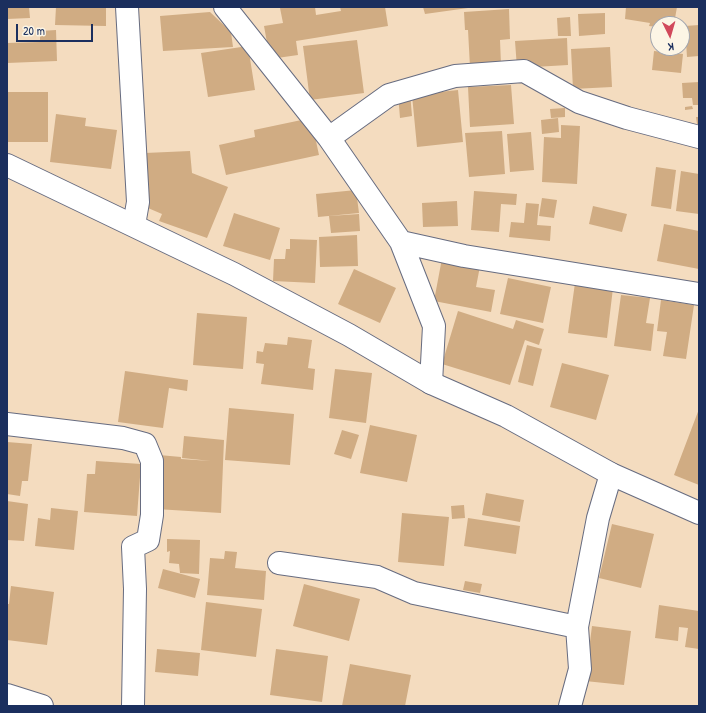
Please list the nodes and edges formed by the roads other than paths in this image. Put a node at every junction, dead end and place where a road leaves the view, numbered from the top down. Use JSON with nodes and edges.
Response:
{"nodes":[{"id":1,"x":127,"y":7,"type":"edge"},
{"id":2,"x":224,"y":7,"type":"edge"},
{"id":3,"x":699,"y":137,"type":"edge"},
{"id":4,"x":329,"y":138,"type":"junction"},
{"id":5,"x":7,"y":165,"type":"edge"},
{"id":6,"x":134,"y":225,"type":"junction"},
{"id":7,"x":402,"y":242,"type":"junction"},
{"id":8,"x":699,"y":294,"type":"edge"},
{"id":9,"x":431,"y":383,"type":"junction"},
{"id":10,"x":7,"y":424,"type":"edge"},
{"id":11,"x":611,"y":474,"type":"junction"},
{"id":12,"x":699,"y":513,"type":"edge"},
{"id":13,"x":279,"y":563,"type":"dead end"},
{"id":14,"x":577,"y":627,"type":"junction"},
{"id":15,"x":7,"y":695,"type":"edge"},
{"id":16,"x":42,"y":706,"type":"edge"},
{"id":17,"x":133,"y":706,"type":"edge"},
{"id":18,"x":570,"y":706,"type":"edge"}],
"edges":[{"from":1,"to":6,"type":"street"},
{"from":2,"to":4,"type":"street"},
{"from":3,"to":4,"type":"street"},
{"from":4,"to":7,"type":"street"},
{"from":5,"to":6,"type":"street"},
{"from":6,"to":9,"type":"street"},
{"from":7,"to":8,"type":"street"},
{"from":7,"to":9,"type":"street"},
{"from":9,"to":11,"type":"street"},
{"from":10,"to":17,"type":"street"},
{"from":11,"to":12,"type":"street"},
{"from":11,"to":14,"type":"street"},
{"from":13,"to":14,"type":"street"},
{"from":14,"to":18,"type":"street"},
{"from":15,"to":16,"type":"street"}]}
